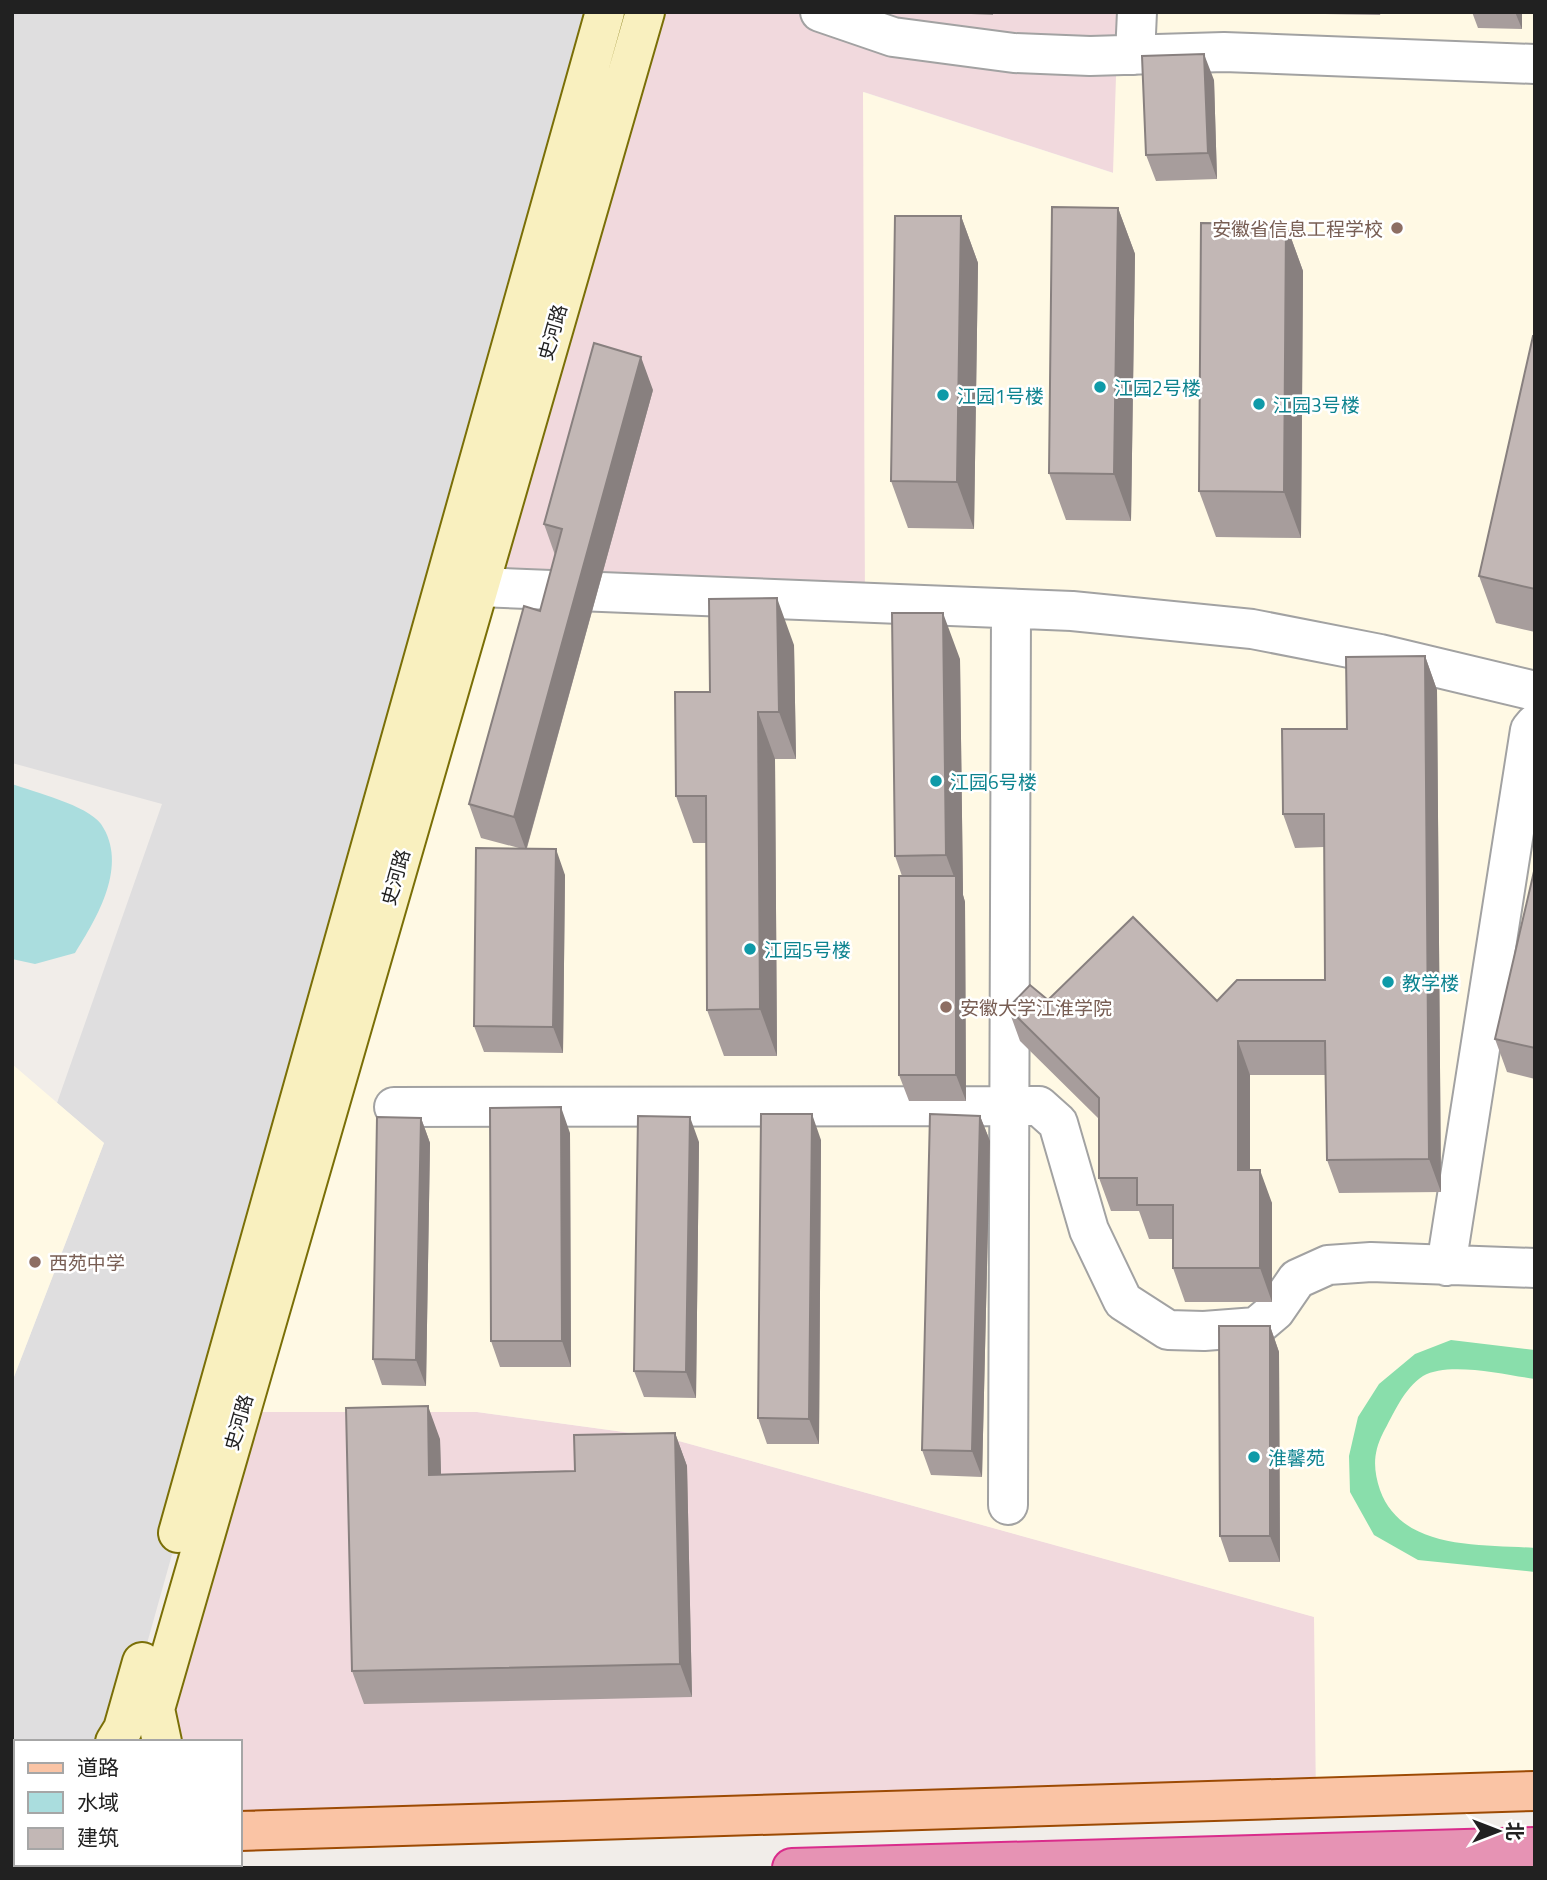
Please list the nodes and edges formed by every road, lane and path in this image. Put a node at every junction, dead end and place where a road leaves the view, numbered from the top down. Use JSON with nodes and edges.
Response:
{"nodes":[{"id":1,"x":606,"y":12,"type":"edge"},
{"id":2,"x":645,"y":12,"type":"edge"},
{"id":3,"x":820,"y":12,"type":"edge"},
{"id":4,"x":1137,"y":12,"type":"edge"},
{"id":5,"x":1135,"y":55,"type":"junction"},
{"id":6,"x":1535,"y":64,"type":"edge"},
{"id":7,"x":479,"y":587,"type":"junction"},
{"id":8,"x":1011,"y":609,"type":"junction"},
{"id":9,"x":1535,"y":691,"type":"edge"},
{"id":10,"x":1535,"y":724,"type":"edge"},
{"id":11,"x":1009,"y":1106,"type":"junction"},
{"id":12,"x":394,"y":1107,"type":"dead end"},
{"id":13,"x":1446,"y":1266,"type":"junction"},
{"id":14,"x":1535,"y":1268,"type":"edge"},
{"id":15,"x":1008,"y":1505,"type":"dead end"},
{"id":16,"x":116,"y":1740,"type":"edge"},
{"id":17,"x":162,"y":1740,"type":"edge"},
{"id":18,"x":1535,"y":1791,"type":"edge"},
{"id":19,"x":242,"y":1831,"type":"edge"},
{"id":20,"x":1535,"y":1847,"type":"edge"},
{"id":21,"x":792,"y":1868,"type":"edge"}],
"edges":[{"from":1,"to":16,"type":"main road","name":"史河路"},
{"from":2,"to":7,"type":"main road","name":"史河路"},
{"from":3,"to":5,"type":"street"},
{"from":4,"to":5,"type":"street"},
{"from":5,"to":6,"type":"street"},
{"from":7,"to":8,"type":"street"},
{"from":7,"to":17,"type":"main road","name":"史河路"},
{"from":8,"to":9,"type":"street"},
{"from":8,"to":11,"type":"street"},
{"from":10,"to":13,"type":"street"},
{"from":11,"to":12,"type":"street"},
{"from":11,"to":13,"type":"street"},
{"from":11,"to":15,"type":"street"},
{"from":13,"to":14,"type":"street"},
{"from":18,"to":19,"type":"main road"},
{"from":20,"to":21,"type":"highway"}]}
